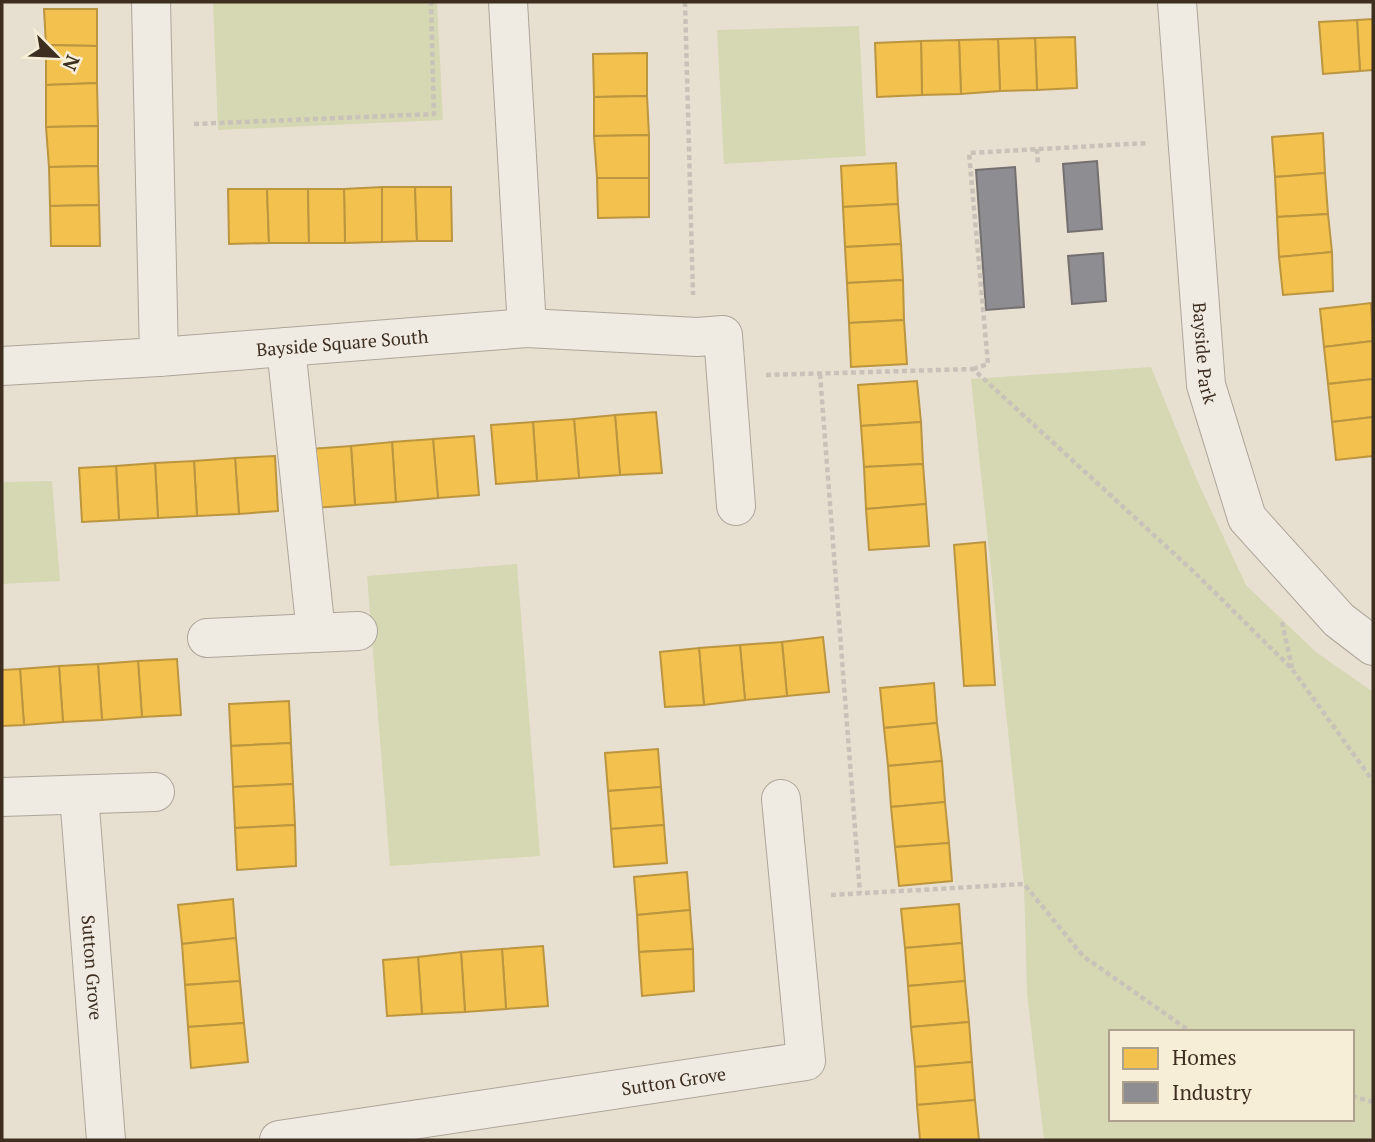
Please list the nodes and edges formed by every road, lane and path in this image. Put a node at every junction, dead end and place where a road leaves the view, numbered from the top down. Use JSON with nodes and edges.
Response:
{"nodes":[{"id":1,"x":151,"y":2,"type":"edge"},
{"id":2,"x":431,"y":2,"type":"edge"},
{"id":3,"x":508,"y":2,"type":"edge"},
{"id":4,"x":685,"y":2,"type":"edge"},
{"id":5,"x":1177,"y":2,"type":"edge"},
{"id":6,"x":154,"y":126,"type":"junction"},
{"id":7,"x":1187,"y":140,"type":"junction"},
{"id":8,"x":1037,"y":149,"type":"junction"},
{"id":9,"x":1038,"y":165,"type":"dead end"},
{"id":10,"x":527,"y":328,"type":"junction"},
{"id":11,"x":697,"y":337,"type":"junction"},
{"id":12,"x":286,"y":347,"type":"junction"},
{"id":13,"x":159,"y":357,"type":"junction"},
{"id":14,"x":2,"y":366,"type":"edge"},
{"id":15,"x":972,"y":369,"type":"junction"},
{"id":16,"x":820,"y":373,"type":"junction"},
{"id":17,"x":760,"y":376,"type":"dead end"},
{"id":18,"x":736,"y":506,"type":"dead end"},
{"id":19,"x":358,"y":631,"type":"dead end"},
{"id":20,"x":316,"y":633,"type":"junction"},
{"id":21,"x":207,"y":638,"type":"dead end"},
{"id":22,"x":1373,"y":646,"type":"edge"},
{"id":23,"x":1373,"y":781,"type":"edge"},
{"id":24,"x":155,"y":792,"type":"dead end"},
{"id":25,"x":79,"y":795,"type":"junction"},
{"id":26,"x":2,"y":797,"type":"edge"},
{"id":27,"x":781,"y":799,"type":"dead end"},
{"id":28,"x":860,"y":893,"type":"junction"},
{"id":29,"x":790,"y":906,"type":"junction"},
{"id":30,"x":1188,"y":1030,"type":"edge"},
{"id":31,"x":1354,"y":1097,"type":"edge"},
{"id":32,"x":1373,"y":1102,"type":"edge"},
{"id":33,"x":106,"y":1140,"type":"edge"},
{"id":34,"x":279,"y":1140,"type":"edge"}],
"edges":[{"from":1,"to":6,"type":"street"},
{"from":2,"to":6,"type":"path"},
{"from":3,"to":10,"type":"street"},
{"from":4,"to":11,"type":"path"},
{"from":5,"to":7,"type":"street","name":"Bayside Park"},
{"from":6,"to":13,"type":"street"},
{"from":7,"to":8,"type":"path"},
{"from":7,"to":22,"type":"street","name":"Bayside Park"},
{"from":8,"to":9,"type":"path"},
{"from":8,"to":15,"type":"path"},
{"from":10,"to":11,"type":"street","name":"Bayside Square South"},
{"from":10,"to":12,"type":"street","name":"Bayside Square South"},
{"from":11,"to":18,"type":"street","name":"Bayside Square South"},
{"from":12,"to":13,"type":"street","name":"Bayside Square South"},
{"from":12,"to":20,"type":"street"},
{"from":13,"to":14,"type":"street","name":"Bayside Square South"},
{"from":15,"to":16,"type":"path"},
{"from":15,"to":23,"type":"path"},
{"from":16,"to":17,"type":"path"},
{"from":16,"to":28,"type":"path"},
{"from":19,"to":20,"type":"street"},
{"from":20,"to":21,"type":"street"},
{"from":24,"to":25,"type":"street"},
{"from":25,"to":26,"type":"street"},
{"from":25,"to":33,"type":"street","name":"Sutton Grove"},
{"from":27,"to":29,"type":"street","name":"Sutton Grove"},
{"from":28,"to":29,"type":"path"},
{"from":28,"to":30,"type":"path"},
{"from":29,"to":34,"type":"street","name":"Sutton Grove"},
{"from":31,"to":32,"type":"path"}]}
